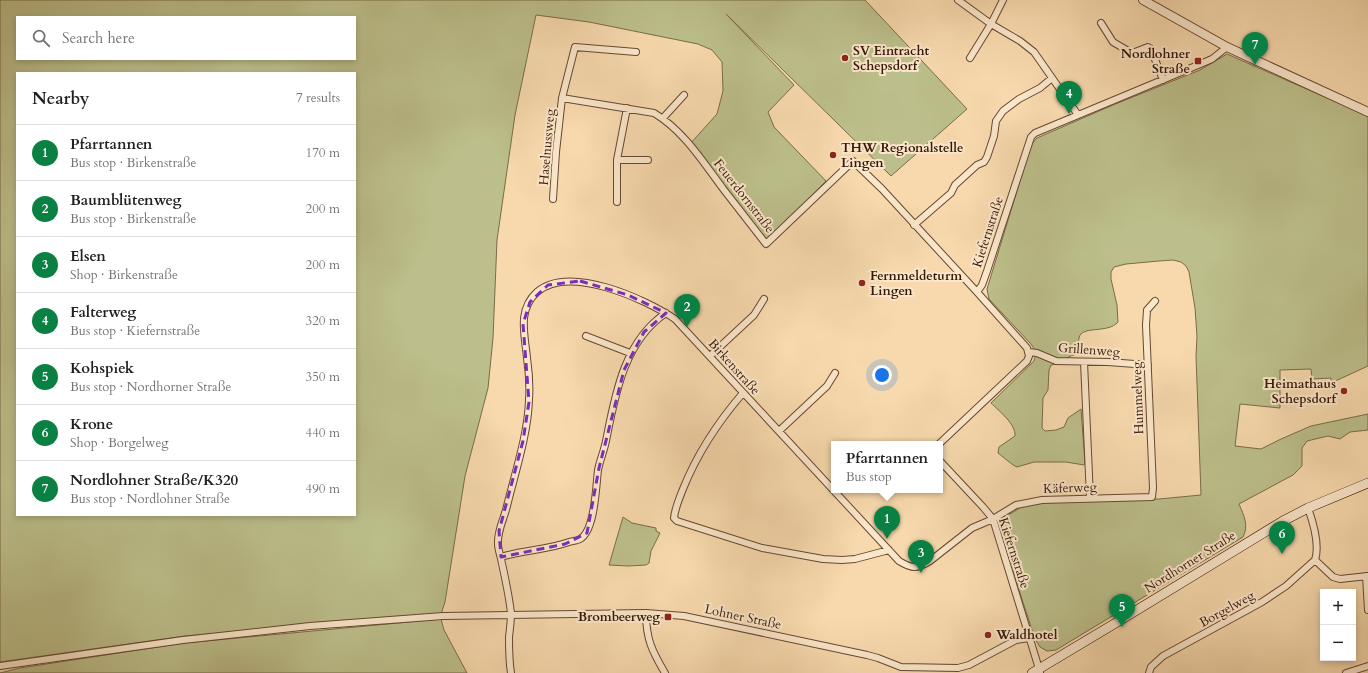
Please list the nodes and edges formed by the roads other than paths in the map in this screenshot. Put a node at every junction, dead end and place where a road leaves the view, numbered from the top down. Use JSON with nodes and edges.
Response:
{"nodes":[{"id":1,"x":958,"y":0,"type":"edge"},
{"id":2,"x":1003,"y":0,"type":"edge"},
{"id":3,"x":1143,"y":0,"type":"edge"},
{"id":4,"x":1101,"y":23,"type":"dead end"},
{"id":5,"x":991,"y":24,"type":"junction"},
{"id":6,"x":1227,"y":47,"type":"junction"},
{"id":7,"x":636,"y":52,"type":"dead end"},
{"id":8,"x":970,"y":58,"type":"dead end"},
{"id":9,"x":1052,"y":78,"type":"junction"},
{"id":10,"x":1163,"y":80,"type":"junction"},
{"id":11,"x":684,"y":95,"type":"dead end"},
{"id":12,"x":562,"y":98,"type":"junction"},
{"id":13,"x":627,"y":108,"type":"junction"},
{"id":14,"x":1368,"y":112,"type":"edge"},
{"id":15,"x":1078,"y":115,"type":"junction"},
{"id":16,"x":663,"y":118,"type":"junction"},
{"id":17,"x":617,"y":160,"type":"junction"},
{"id":18,"x":648,"y":160,"type":"dead end"},
{"id":19,"x":553,"y":199,"type":"dead end"},
{"id":20,"x":618,"y":202,"type":"dead end"},
{"id":21,"x":914,"y":225,"type":"junction"},
{"id":22,"x":977,"y":292,"type":"junction"},
{"id":23,"x":764,"y":299,"type":"dead end"},
{"id":24,"x":1155,"y":302,"type":"dead end"},
{"id":25,"x":666,"y":313,"type":"junction"},
{"id":26,"x":586,"y":336,"type":"dead end"},
{"id":27,"x":1029,"y":352,"type":"junction"},
{"id":28,"x":630,"y":353,"type":"junction"},
{"id":29,"x":710,"y":356,"type":"junction"},
{"id":30,"x":1084,"y":362,"type":"junction"},
{"id":31,"x":1148,"y":366,"type":"junction"},
{"id":32,"x":835,"y":373,"type":"dead end"},
{"id":33,"x":743,"y":393,"type":"junction"},
{"id":34,"x":779,"y":431,"type":"junction"},
{"id":35,"x":942,"y":441,"type":"edge"},
{"id":36,"x":943,"y":464,"type":"edge"},
{"id":37,"x":1368,"y":483,"type":"edge"},
{"id":38,"x":831,"y":487,"type":"edge"},
{"id":39,"x":836,"y":493,"type":"edge"},
{"id":40,"x":1152,"y":497,"type":"joint"},
{"id":41,"x":1090,"y":498,"type":"junction"},
{"id":42,"x":1308,"y":508,"type":"junction"},
{"id":43,"x":993,"y":519,"type":"junction"},
{"id":44,"x":889,"y":550,"type":"junction"},
{"id":45,"x":501,"y":557,"type":"junction"},
{"id":46,"x":1315,"y":560,"type":"junction"},
{"id":47,"x":1367,"y":576,"type":"edge"},
{"id":48,"x":1368,"y":610,"type":"edge"},
{"id":49,"x":646,"y":613,"type":"junction"},
{"id":50,"x":511,"y":615,"type":"junction"},
{"id":51,"x":1029,"y":638,"type":"junction"},
{"id":52,"x":0,"y":666,"type":"edge"},
{"id":53,"x":1368,"y":666,"type":"edge"},
{"id":54,"x":909,"y":670,"type":"edge"},
{"id":55,"x":1037,"y":671,"type":"edge"},
{"id":56,"x":511,"y":673,"type":"edge"},
{"id":57,"x":665,"y":673,"type":"edge"},
{"id":58,"x":1149,"y":673,"type":"edge"},
{"id":59,"x":1346,"y":673,"type":"edge"}],
"edges":[{"from":1,"to":5,"type":"street"},
{"from":2,"to":5,"type":"street"},
{"from":3,"to":6,"type":"street"},
{"from":4,"to":10,"type":"street"},
{"from":5,"to":8,"type":"street"},
{"from":5,"to":9,"type":"street"},
{"from":6,"to":10,"type":"street","name":"Kiefernstraße"},
{"from":6,"to":14,"type":"street"},
{"from":7,"to":12,"type":"street","name":"Haselnussweg"},
{"from":9,"to":15,"type":"street"},
{"from":9,"to":21,"type":"street"},
{"from":10,"to":15,"type":"street","name":"Kiefernstraße"},
{"from":11,"to":16,"type":"street"},
{"from":12,"to":13,"type":"street","name":"Feuerdornstraße"},
{"from":12,"to":19,"type":"street","name":"Haselnussweg"},
{"from":13,"to":16,"type":"street","name":"Feuerdornstraße"},
{"from":13,"to":17,"type":"street"},
{"from":15,"to":22,"type":"street","name":"Kiefernstraße"},
{"from":16,"to":21,"type":"street","name":"Feuerdornstraße"},
{"from":17,"to":18,"type":"street"},
{"from":17,"to":20,"type":"street"},
{"from":21,"to":22,"type":"street","name":"Feuerdornstraße"},
{"from":22,"to":27,"type":"street"},
{"from":23,"to":29,"type":"street"},
{"from":24,"to":31,"type":"street","name":"Hummelweg"},
{"from":25,"to":28,"type":"street"},
{"from":25,"to":29,"type":"street","name":"Birkenstraße"},
{"from":25,"to":45,"type":"street","name":"Birkenstraße"},
{"from":26,"to":28,"type":"street"},
{"from":27,"to":30,"type":"street","name":"Grillenweg"},
{"from":27,"to":35,"type":"street"},
{"from":28,"to":45,"type":"street"},
{"from":29,"to":33,"type":"street","name":"Birkenstraße"},
{"from":30,"to":31,"type":"street","name":"Grillenweg"},
{"from":30,"to":41,"type":"street"},
{"from":31,"to":40,"type":"street","name":"Hummelweg"},
{"from":32,"to":34,"type":"street"},
{"from":33,"to":34,"type":"street","name":"Birkenstraße"},
{"from":33,"to":44,"type":"street"},
{"from":34,"to":38,"type":"street","name":"Birkenstraße"},
{"from":36,"to":43,"type":"street","name":"Kiefernstraße"},
{"from":37,"to":42,"type":"main road","name":"Nordhorner Straße"},
{"from":39,"to":44,"type":"street","name":"Birkenstraße"},
{"from":40,"to":41,"type":"street","name":"Käferweg"},
{"from":41,"to":43,"type":"street","name":"Käferweg"},
{"from":42,"to":46,"type":"street"},
{"from":42,"to":55,"type":"main road","name":"Nordhorner Straße"},
{"from":43,"to":44,"type":"street","name":"Birkenstraße"},
{"from":43,"to":51,"type":"street","name":"Kiefernstraße"},
{"from":45,"to":50,"type":"street","name":"Birkenstraße"},
{"from":46,"to":47,"type":"street"},
{"from":46,"to":58,"type":"street","name":"Borgelweg"},
{"from":47,"to":48,"type":"street"},
{"from":49,"to":50,"type":"street","name":"Lohner Straße"},
{"from":49,"to":54,"type":"street","name":"Lohner Straße"},
{"from":49,"to":57,"type":"street"},
{"from":50,"to":52,"type":"street","name":"Lohner Straße"},
{"from":50,"to":56,"type":"street","name":"Birkenstraße"},
{"from":51,"to":54,"type":"street","name":"Lohner Straße"},
{"from":51,"to":55,"type":"street","name":"Kiefernstraße"},
{"from":53,"to":59,"type":"street"}]}
